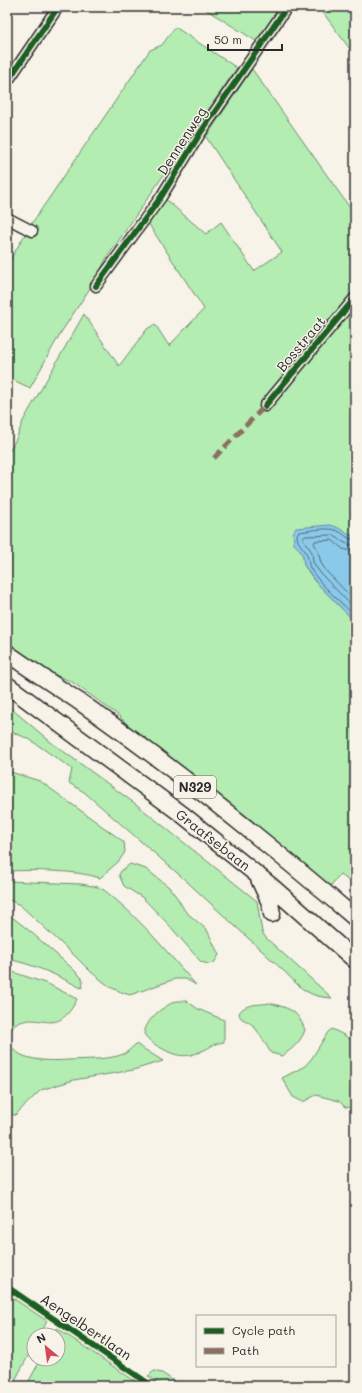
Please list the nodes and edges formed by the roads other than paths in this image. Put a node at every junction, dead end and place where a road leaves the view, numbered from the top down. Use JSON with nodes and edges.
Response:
{"nodes":[{"id":1,"x":58,"y":7,"type":"edge"},
{"id":2,"x":287,"y":7,"type":"edge"},
{"id":3,"x":7,"y":82,"type":"edge"},
{"id":4,"x":7,"y":218,"type":"edge"},
{"id":5,"x":32,"y":231,"type":"dead end"},
{"id":6,"x":96,"y":286,"type":"dead end"},
{"id":7,"x":355,"y":298,"type":"edge"},
{"id":8,"x":265,"y":406,"type":"dead end"},
{"id":9,"x":7,"y":653,"type":"edge"},
{"id":10,"x":7,"y":685,"type":"edge"},
{"id":11,"x":257,"y":874,"type":"junction"},
{"id":12,"x":272,"y":914,"type":"dead end"},
{"id":13,"x":355,"y":918,"type":"edge"},
{"id":14,"x":355,"y":960,"type":"edge"}],
"edges":[{"from":1,"to":3,"type":"street"},
{"from":2,"to":6,"type":"street","name":"Dennenweg"},
{"from":4,"to":5,"type":"street"},
{"from":7,"to":8,"type":"street","name":"Bosstraat"},
{"from":9,"to":13,"type":"main road","number":"N329"},
{"from":10,"to":11,"type":"main road","name":"Graafsebaan","number":"N329"},
{"from":11,"to":12,"type":"main road"},
{"from":11,"to":14,"type":"main road","name":"Graafsebaan","number":"N329"}]}
